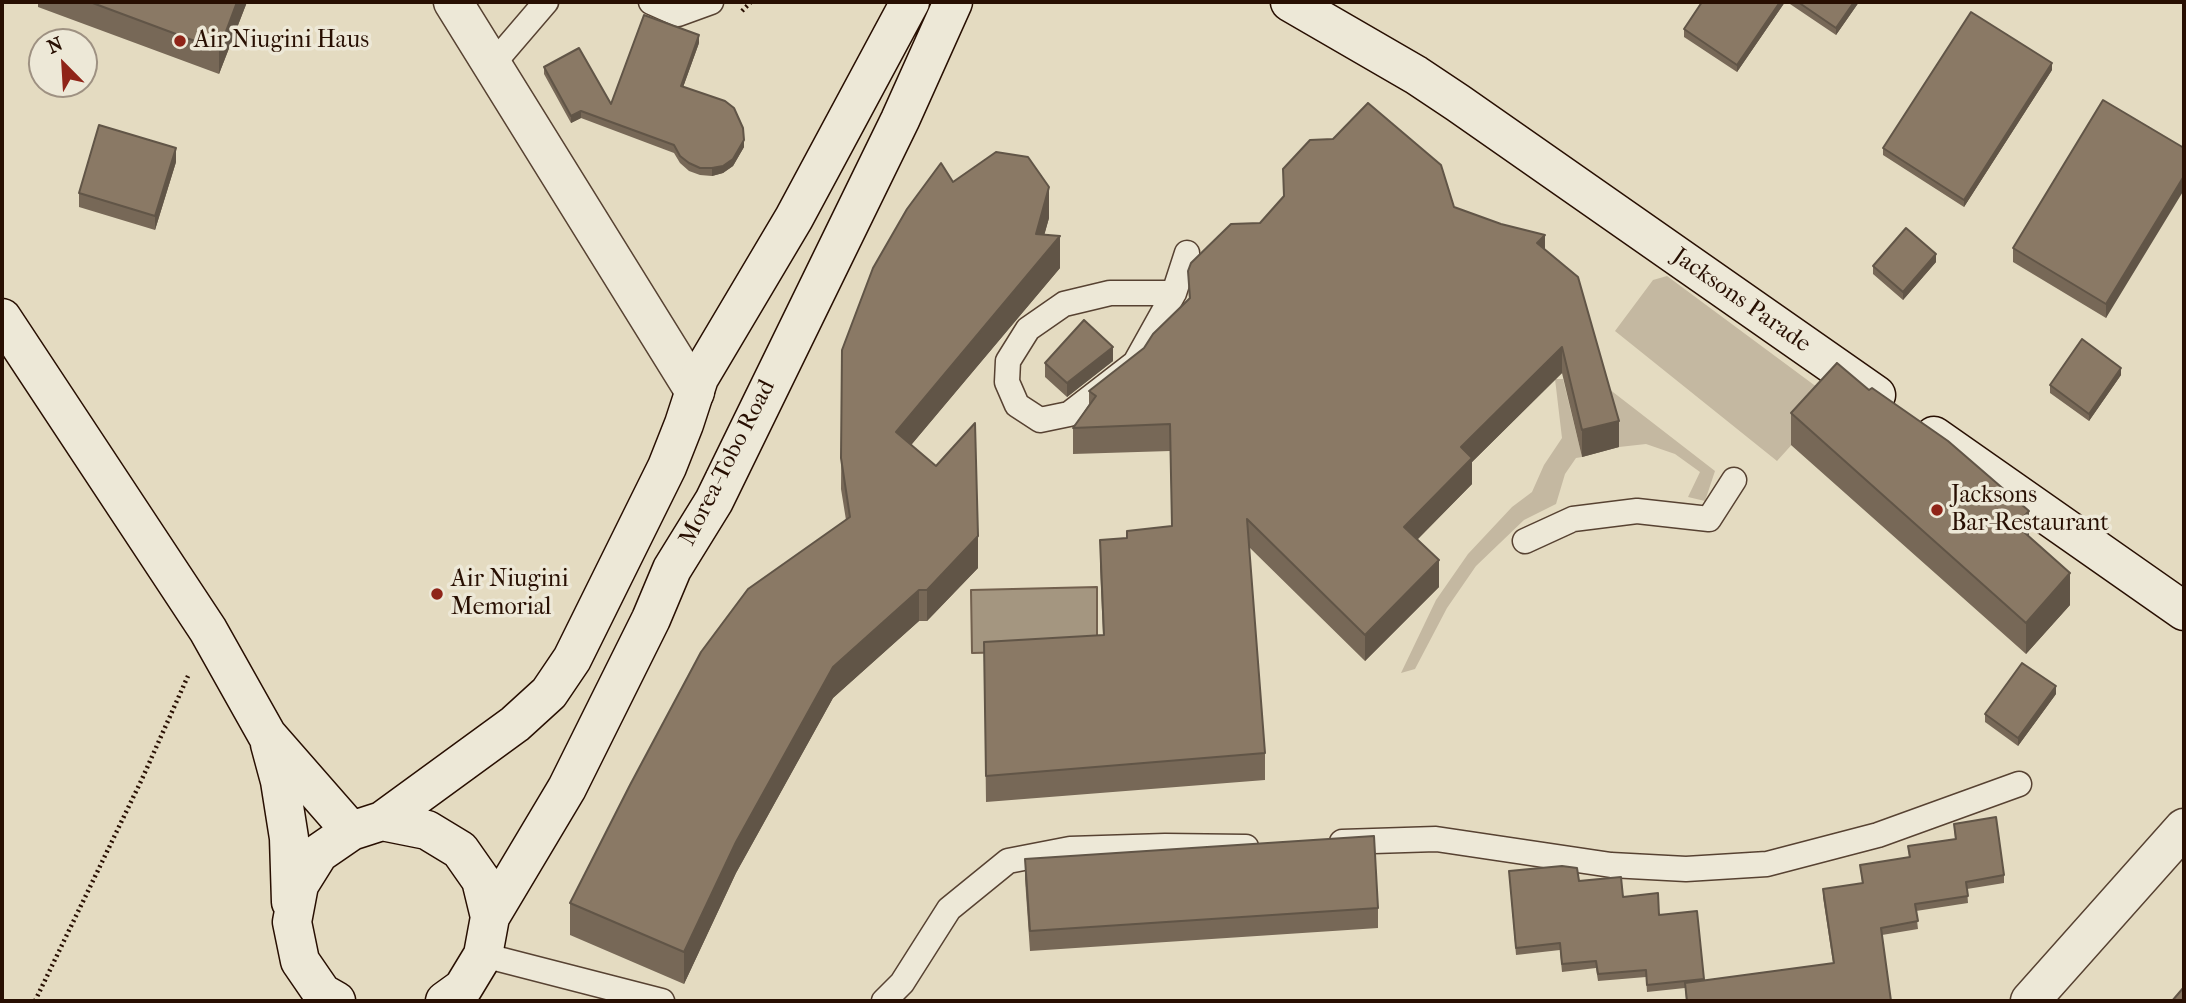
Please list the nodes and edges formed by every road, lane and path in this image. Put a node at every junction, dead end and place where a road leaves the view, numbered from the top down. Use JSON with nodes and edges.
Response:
{"nodes":[{"id":1,"x":453,"y":2,"type":"edge"},
{"id":2,"x":546,"y":2,"type":"edge"},
{"id":3,"x":652,"y":2,"type":"edge"},
{"id":4,"x":711,"y":2,"type":"edge"},
{"id":5,"x":909,"y":2,"type":"edge"},
{"id":6,"x":953,"y":2,"type":"edge"},
{"id":7,"x":1290,"y":2,"type":"edge"},
{"id":8,"x":492,"y":65,"type":"junction"},
{"id":9,"x":1187,"y":253,"type":"dead end"},
{"id":10,"x":1174,"y":293,"type":"junction"},
{"id":11,"x":2,"y":318,"type":"edge"},
{"id":12,"x":695,"y":392,"type":"junction"},
{"id":13,"x":1734,"y":480,"type":"dead end"},
{"id":14,"x":1525,"y":541,"type":"dead end"},
{"id":15,"x":2184,"y":611,"type":"edge"},
{"id":16,"x":208,"y":630,"type":"junction"},
{"id":17,"x":267,"y":735,"type":"junction"},
{"id":18,"x":2019,"y":784,"type":"dead end"},
{"id":19,"x":366,"y":826,"type":"junction"},
{"id":20,"x":2184,"y":828,"type":"edge"},
{"id":21,"x":1315,"y":845,"type":"edge"},
{"id":22,"x":1266,"y":848,"type":"edge"},
{"id":23,"x":490,"y":917,"type":"junction"},
{"id":24,"x":292,"y":922,"type":"junction"},
{"id":25,"x":483,"y":955,"type":"junction"},
{"id":26,"x":300,"y":961,"type":"junction"},
{"id":27,"x":35,"y":1001,"type":"edge"},
{"id":28,"x":296,"y":1001,"type":"edge"},
{"id":29,"x":336,"y":1001,"type":"edge"},
{"id":30,"x":445,"y":1001,"type":"edge"},
{"id":31,"x":662,"y":1001,"type":"edge"},
{"id":32,"x":884,"y":1001,"type":"edge"},
{"id":33,"x":2030,"y":1001,"type":"edge"}],
"edges":[{"from":1,"to":8,"type":"street"},
{"from":2,"to":8,"type":"lane"},
{"from":3,"to":4,"type":"lane"},
{"from":5,"to":12,"type":"street"},
{"from":6,"to":23,"type":"street","name":"Morea-Tobo Road"},
{"from":7,"to":15,"type":"street","name":"Jacksons Parade"},
{"from":8,"to":12,"type":"street"},
{"from":9,"to":10,"type":"lane"},
{"from":10,"to":10,"type":"lane"},
{"from":11,"to":16,"type":"street"},
{"from":12,"to":19,"type":"street"},
{"from":13,"to":14,"type":"lane"},
{"from":16,"to":17,"type":"street"},
{"from":16,"to":27,"type":"path"},
{"from":17,"to":19,"type":"street"},
{"from":17,"to":24,"type":"street"},
{"from":18,"to":21,"type":"lane"},
{"from":19,"to":23,"type":"street"},
{"from":19,"to":24,"type":"street"},
{"from":20,"to":33,"type":"street"},
{"from":22,"to":32,"type":"lane"},
{"from":23,"to":25,"type":"street"},
{"from":24,"to":26,"type":"street"},
{"from":25,"to":30,"type":"street"},
{"from":25,"to":31,"type":"lane"},
{"from":26,"to":28,"type":"street"},
{"from":26,"to":29,"type":"street"}]}
